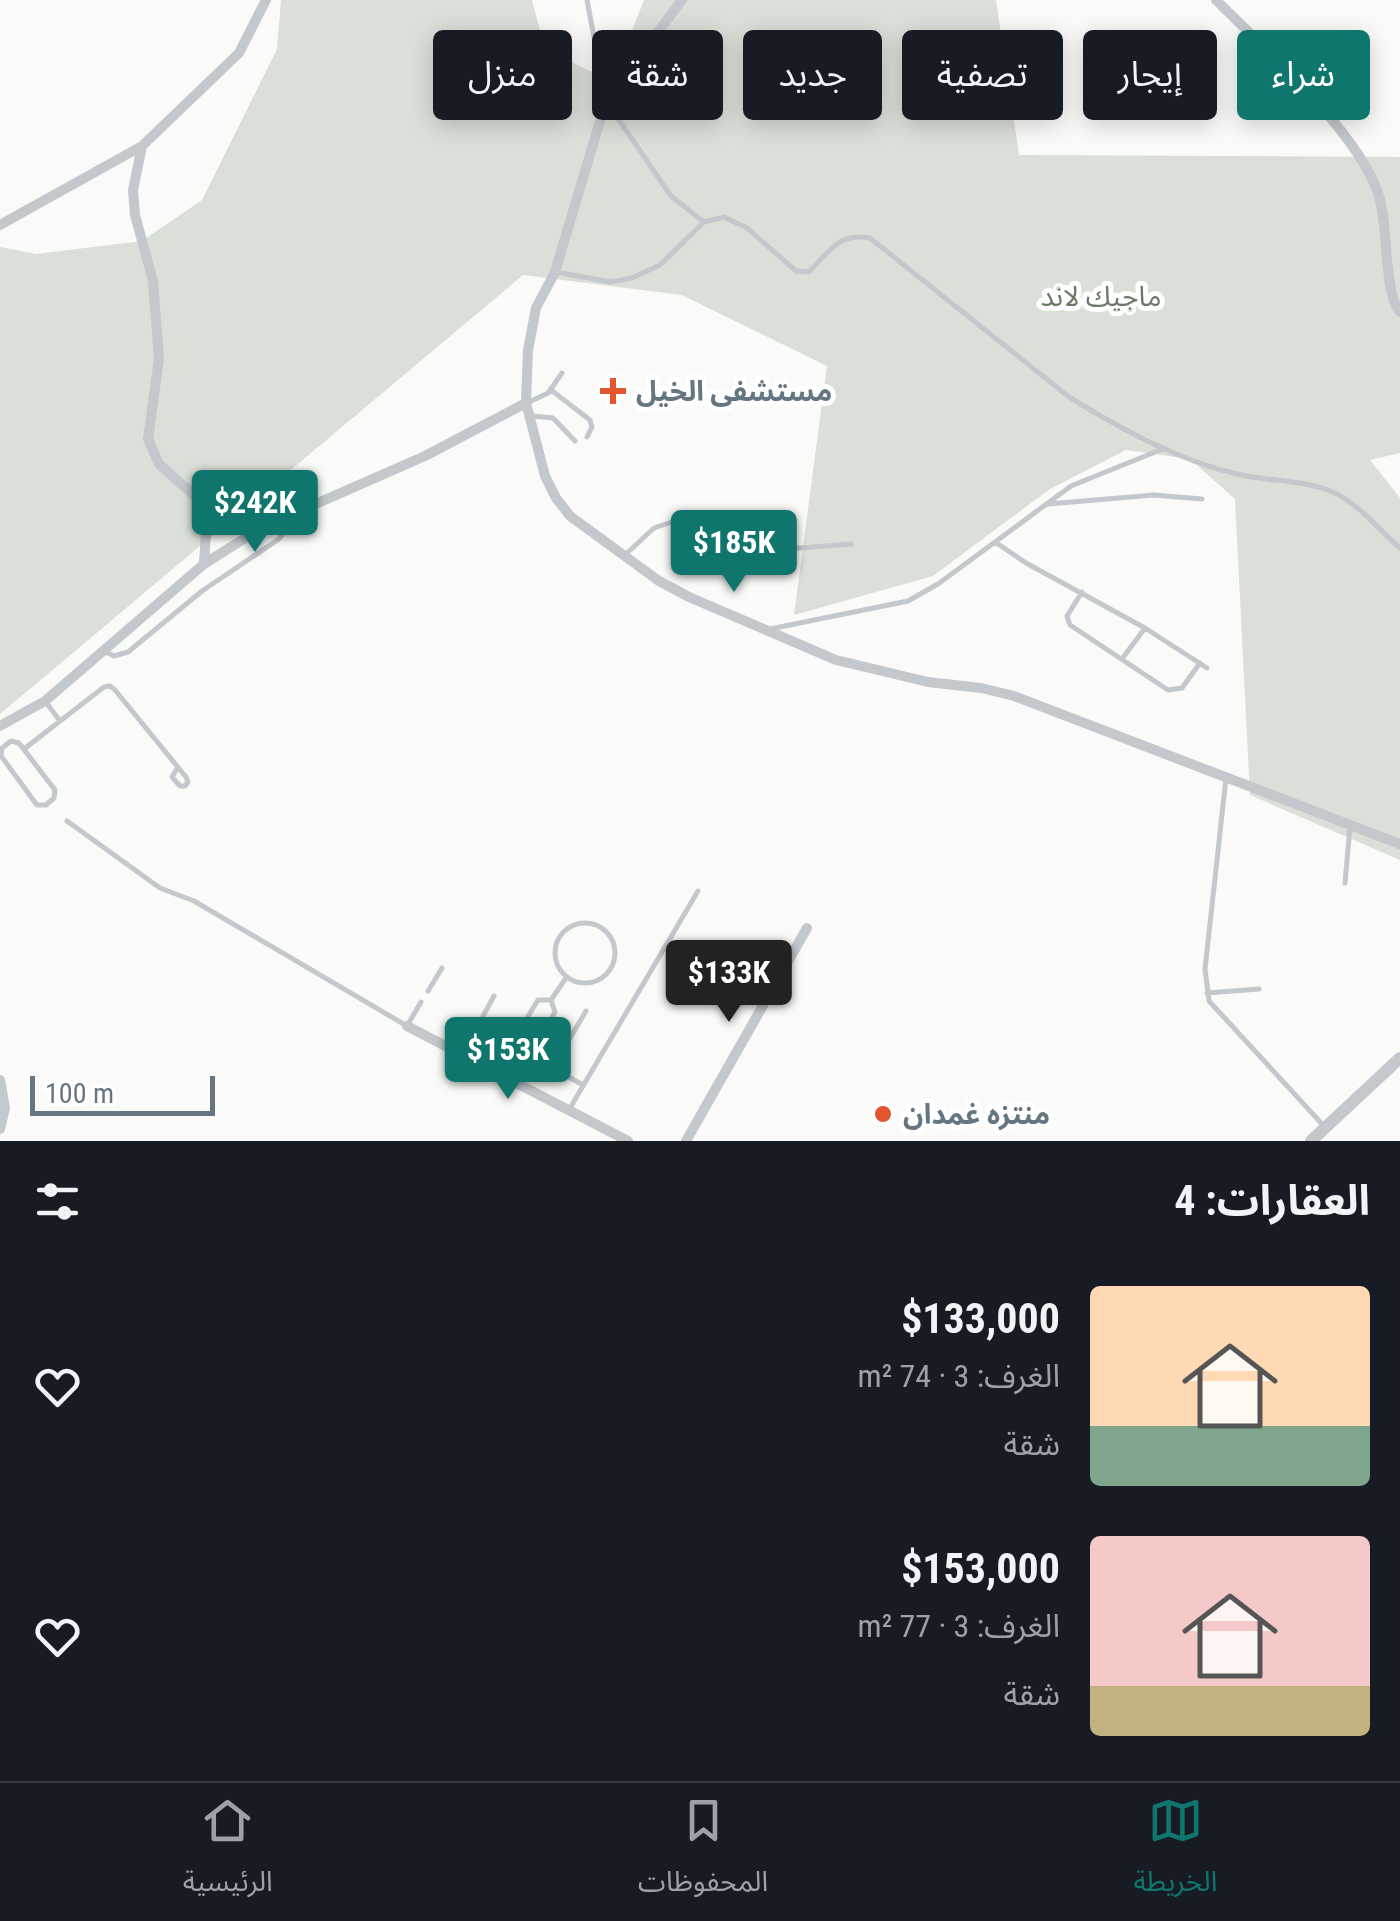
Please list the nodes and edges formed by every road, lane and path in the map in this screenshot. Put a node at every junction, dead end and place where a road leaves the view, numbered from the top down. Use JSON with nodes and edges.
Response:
{"nodes":[{"id":1,"x":266,"y":0,"type":"edge"},
{"id":2,"x":587,"y":0,"type":"edge"},
{"id":3,"x":682,"y":0,"type":"edge"},
{"id":4,"x":1216,"y":0,"type":"edge"},
{"id":5,"x":593,"y":30,"type":"edge"},
{"id":6,"x":659,"y":30,"type":"edge"},
{"id":7,"x":600,"y":120,"type":"edge"},
{"id":8,"x":619,"y":120,"type":"edge"},
{"id":9,"x":142,"y":146,"type":"junction"},
{"id":10,"x":704,"y":222,"type":"junction"},
{"id":11,"x":0,"y":225,"type":"edge"},
{"id":12,"x":554,"y":272,"type":"junction"},
{"id":13,"x":1400,"y":312,"type":"edge"},
{"id":14,"x":562,"y":373,"type":"dead end"},
{"id":15,"x":550,"y":390,"type":"junction"},
{"id":16,"x":526,"y":403,"type":"junction"},
{"id":17,"x":530,"y":416,"type":"junction"},
{"id":18,"x":587,"y":436,"type":"dead end"},
{"id":19,"x":575,"y":441,"type":"dead end"},
{"id":20,"x":1165,"y":448,"type":"junction"},
{"id":21,"x":1202,"y":499,"type":"dead end"},
{"id":22,"x":199,"y":500,"type":"junction"},
{"id":23,"x":1045,"y":505,"type":"junction"},
{"id":24,"x":288,"y":514,"type":"junction"},
{"id":25,"x":261,"y":528,"type":"junction"},
{"id":26,"x":994,"y":542,"type":"junction"},
{"id":27,"x":851,"y":544,"type":"dead end"},
{"id":28,"x":1400,"y":548,"type":"edge"},
{"id":29,"x":624,"y":556,"type":"junction"},
{"id":30,"x":204,"y":564,"type":"junction"},
{"id":31,"x":1082,"y":592,"type":"junction"},
{"id":32,"x":1145,"y":628,"type":"junction"},
{"id":33,"x":766,"y":630,"type":"junction"},
{"id":34,"x":102,"y":650,"type":"junction"},
{"id":35,"x":1122,"y":660,"type":"junction"},
{"id":36,"x":1200,"y":663,"type":"junction"},
{"id":37,"x":1207,"y":668,"type":"dead end"},
{"id":38,"x":45,"y":701,"type":"junction"},
{"id":39,"x":60,"y":721,"type":"junction"},
{"id":40,"x":0,"y":726,"type":"edge"},
{"id":41,"x":24,"y":750,"type":"junction"},
{"id":42,"x":178,"y":767,"type":"dead end"},
{"id":43,"x":1226,"y":778,"type":"junction"},
{"id":44,"x":66,"y":821,"type":"dead end"},
{"id":45,"x":1350,"y":826,"type":"junction"},
{"id":46,"x":1400,"y":844,"type":"edge"},
{"id":47,"x":1345,"y":883,"type":"dead end"},
{"id":48,"x":698,"y":892,"type":"dead end"},
{"id":49,"x":807,"y":928,"type":"dead end"},
{"id":50,"x":442,"y":968,"type":"dead end"},
{"id":51,"x":566,"y":977,"type":"junction"},
{"id":52,"x":1259,"y":989,"type":"dead end"},
{"id":53,"x":428,"y":991,"type":"dead end"},
{"id":54,"x":1207,"y":993,"type":"junction"},
{"id":55,"x":494,"y":996,"type":"dead end"},
{"id":56,"x":550,"y":1000,"type":"junction"},
{"id":57,"x":421,"y":1002,"type":"dead end"},
{"id":58,"x":586,"y":1011,"type":"dead end"},
{"id":59,"x":478,"y":1025,"type":"junction"},
{"id":60,"x":407,"y":1026,"type":"junction"},
{"id":61,"x":512,"y":1044,"type":"junction"},
{"id":62,"x":530,"y":1054,"type":"junction"},
{"id":63,"x":462,"y":1056,"type":"junction"},
{"id":64,"x":1400,"y":1058,"type":"edge"},
{"id":65,"x":553,"y":1067,"type":"junction"},
{"id":66,"x":0,"y":1080,"type":"edge"},
{"id":67,"x":514,"y":1083,"type":"junction"},
{"id":68,"x":582,"y":1085,"type":"junction"},
{"id":69,"x":568,"y":1111,"type":"junction"},
{"id":70,"x":1325,"y":1127,"type":"junction"},
{"id":71,"x":0,"y":1129,"type":"edge"},
{"id":72,"x":628,"y":1141,"type":"edge"},
{"id":73,"x":686,"y":1141,"type":"edge"},
{"id":74,"x":1311,"y":1141,"type":"edge"}],
"edges":[{"from":1,"to":9,"type":"street"},
{"from":2,"to":5,"type":"lane"},
{"from":3,"to":6,"type":"street"},
{"from":4,"to":13,"type":"street"},
{"from":7,"to":12,"type":"street"},
{"from":8,"to":10,"type":"lane"},
{"from":9,"to":11,"type":"street"},
{"from":9,"to":22,"type":"street"},
{"from":10,"to":12,"type":"lane"},
{"from":10,"to":20,"type":"lane"},
{"from":12,"to":16,"type":"street"},
{"from":14,"to":15,"type":"lane"},
{"from":15,"to":16,"type":"lane"},
{"from":15,"to":18,"type":"lane"},
{"from":16,"to":17,"type":"street"},
{"from":16,"to":24,"type":"street"},
{"from":17,"to":19,"type":"lane"},
{"from":17,"to":29,"type":"street"},
{"from":20,"to":23,"type":"lane"},
{"from":20,"to":28,"type":"lane"},
{"from":21,"to":23,"type":"lane"},
{"from":22,"to":25,"type":"street"},
{"from":22,"to":30,"type":"street"},
{"from":23,"to":26,"type":"lane"},
{"from":24,"to":25,"type":"street"},
{"from":24,"to":34,"type":"lane"},
{"from":25,"to":30,"type":"street"},
{"from":26,"to":31,"type":"lane"},
{"from":26,"to":33,"type":"lane"},
{"from":27,"to":29,"type":"lane"},
{"from":29,"to":33,"type":"street"},
{"from":30,"to":34,"type":"street"},
{"from":31,"to":32,"type":"lane"},
{"from":31,"to":35,"type":"lane"},
{"from":32,"to":35,"type":"lane"},
{"from":32,"to":36,"type":"lane"},
{"from":33,"to":43,"type":"street"},
{"from":34,"to":38,"type":"street"},
{"from":35,"to":36,"type":"lane"},
{"from":36,"to":37,"type":"lane"},
{"from":38,"to":39,"type":"lane"},
{"from":38,"to":40,"type":"street"},
{"from":39,"to":41,"type":"lane"},
{"from":39,"to":42,"type":"lane"},
{"from":41,"to":41,"type":"lane"},
{"from":43,"to":45,"type":"street"},
{"from":43,"to":54,"type":"lane"},
{"from":44,"to":60,"type":"lane"},
{"from":45,"to":46,"type":"street"},
{"from":45,"to":47,"type":"lane"},
{"from":48,"to":68,"type":"lane"},
{"from":49,"to":73,"type":"street"},
{"from":50,"to":53,"type":"lane"},
{"from":51,"to":51,"type":"lane"},
{"from":51,"to":56,"type":"lane"},
{"from":52,"to":54,"type":"lane"},
{"from":54,"to":70,"type":"lane"},
{"from":55,"to":59,"type":"lane"},
{"from":56,"to":61,"type":"lane"},
{"from":56,"to":62,"type":"lane"},
{"from":57,"to":60,"type":"lane"},
{"from":58,"to":65,"type":"lane"},
{"from":59,"to":61,"type":"lane"},
{"from":59,"to":63,"type":"lane"},
{"from":60,"to":63,"type":"street"},
{"from":61,"to":62,"type":"lane"},
{"from":62,"to":65,"type":"lane"},
{"from":62,"to":67,"type":"lane"},
{"from":63,"to":67,"type":"street"},
{"from":64,"to":70,"type":"street"},
{"from":65,"to":68,"type":"lane"},
{"from":66,"to":71,"type":"street"},
{"from":67,"to":69,"type":"street"},
{"from":68,"to":69,"type":"lane"},
{"from":69,"to":72,"type":"street"},
{"from":70,"to":74,"type":"street"}]}
